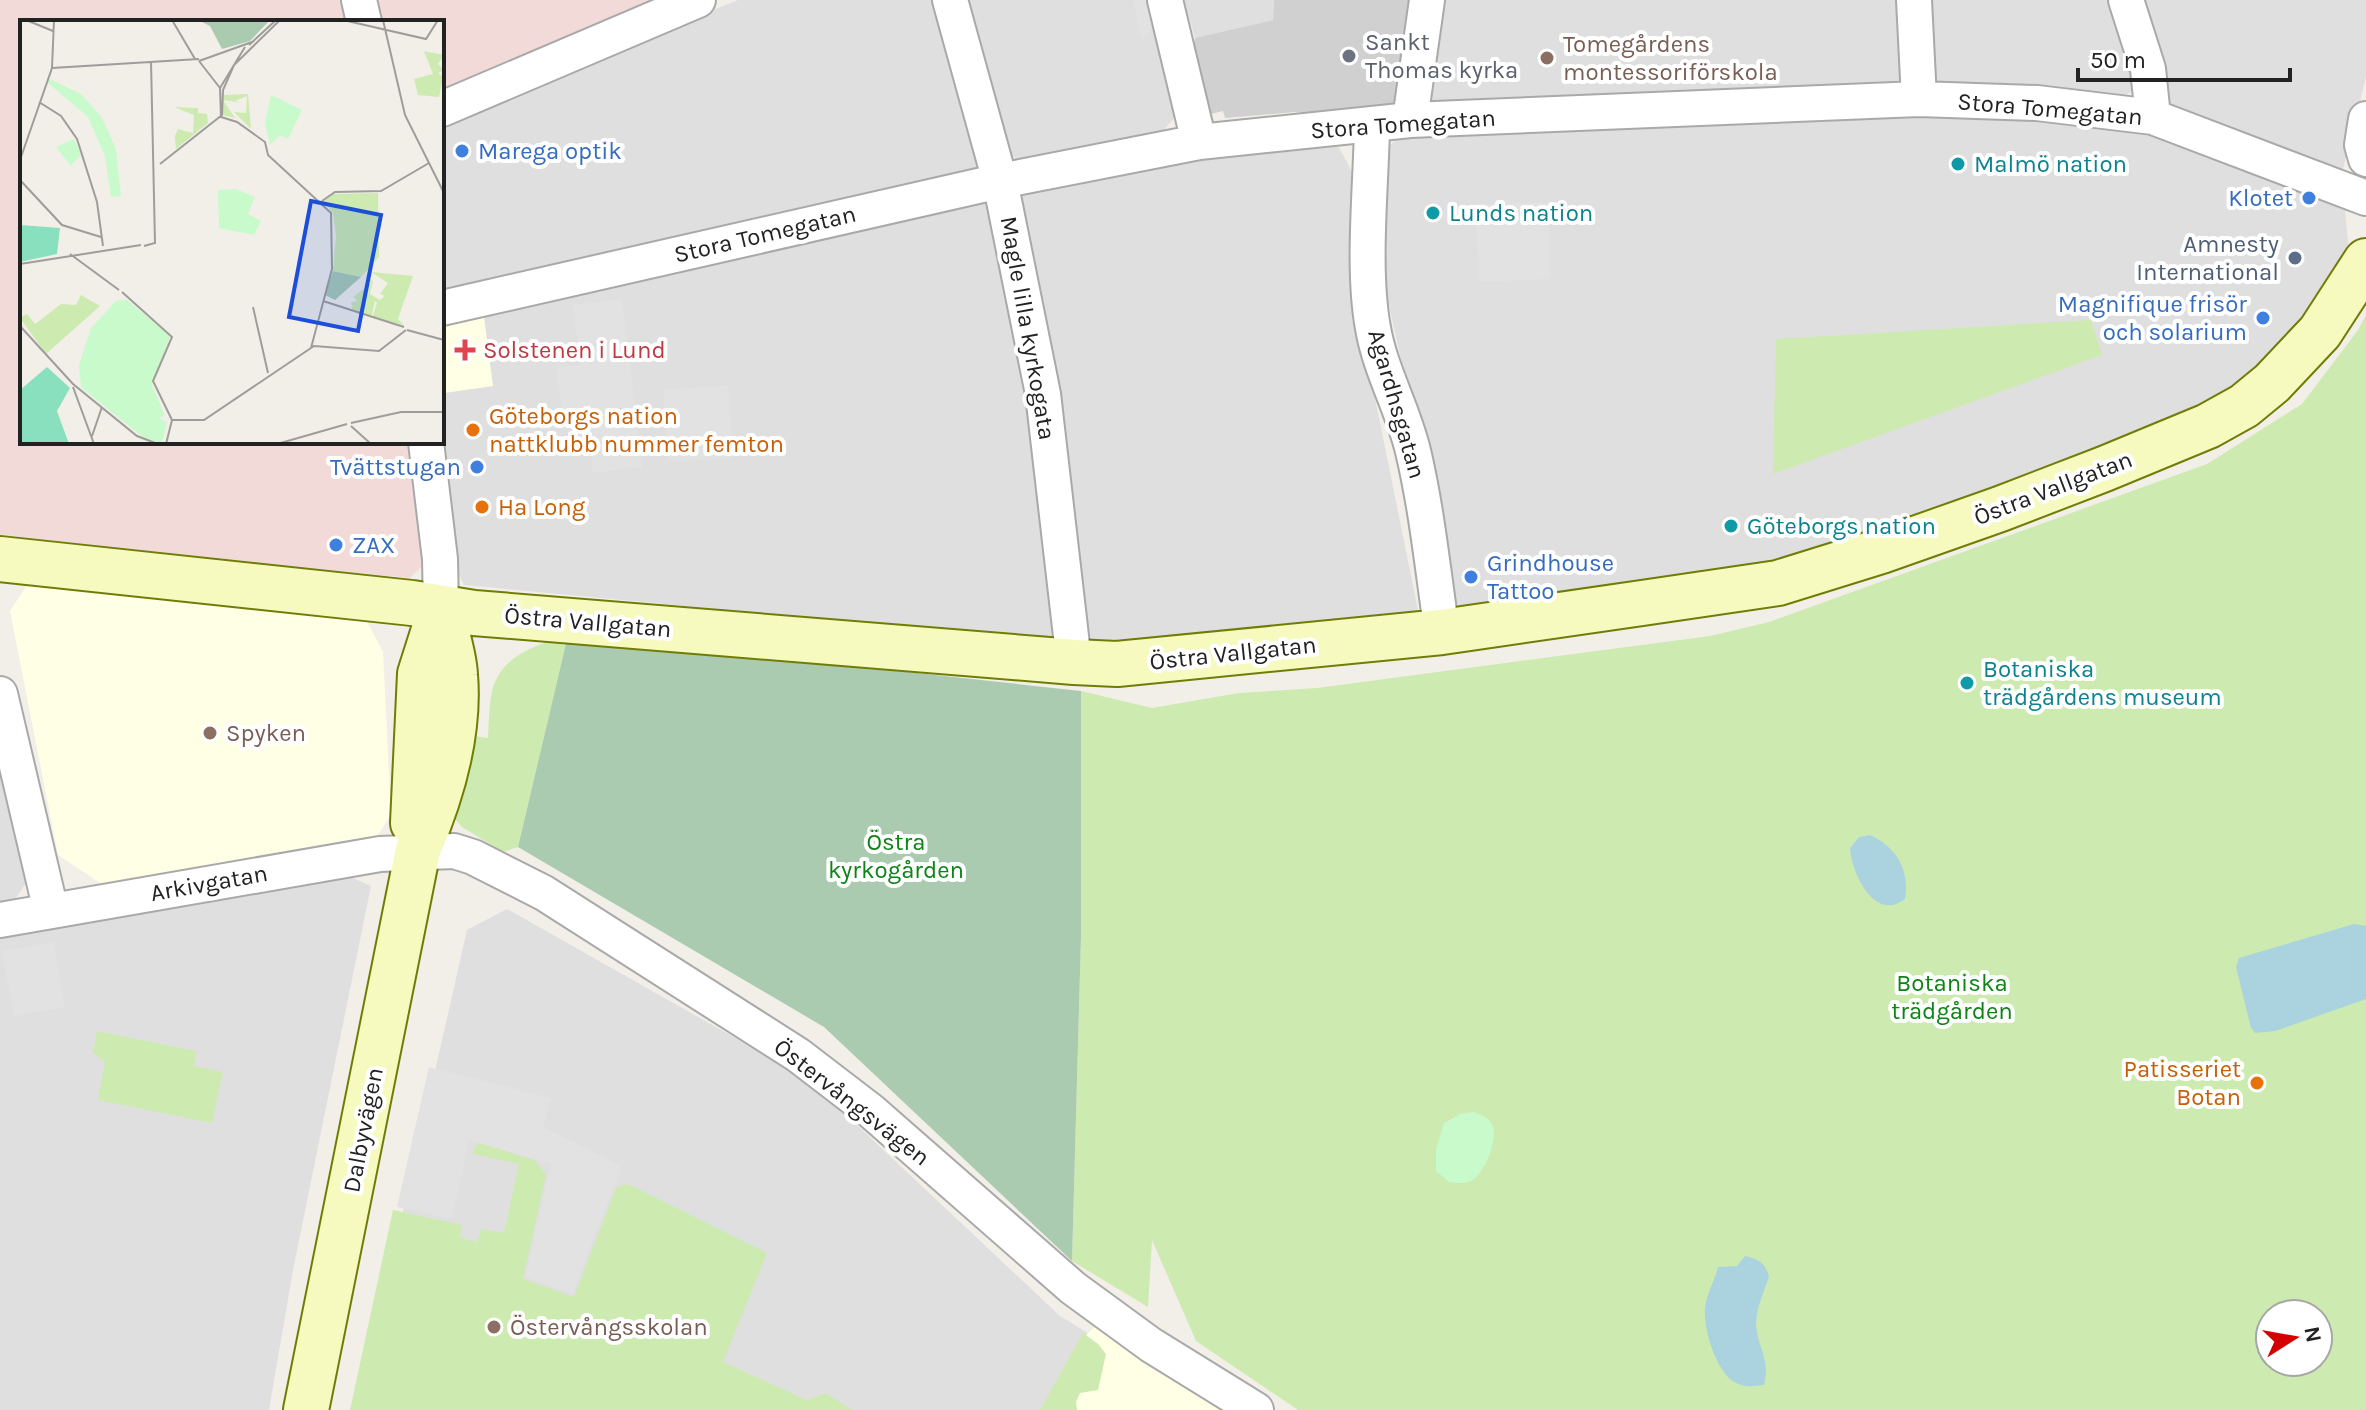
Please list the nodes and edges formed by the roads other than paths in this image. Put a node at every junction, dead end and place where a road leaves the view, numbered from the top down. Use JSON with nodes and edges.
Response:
{"nodes":[{"id":1,"x":359,"y":0,"type":"edge"},
{"id":2,"x":698,"y":0,"type":"edge"},
{"id":3,"x":950,"y":0,"type":"edge"},
{"id":4,"x":1165,"y":0,"type":"edge"},
{"id":5,"x":1427,"y":0,"type":"edge"},
{"id":6,"x":1914,"y":0,"type":"edge"},
{"id":7,"x":2126,"y":0,"type":"edge"},
{"id":8,"x":364,"y":20,"type":"edge"},
{"id":9,"x":1919,"y":99,"type":"junction"},
{"id":10,"x":444,"y":108,"type":"edge"},
{"id":11,"x":2153,"y":117,"type":"junction"},
{"id":12,"x":2366,"y":119,"type":"edge"},
{"id":13,"x":1410,"y":120,"type":"junction"},
{"id":14,"x":1372,"y":126,"type":"junction"},
{"id":15,"x":1199,"y":142,"type":"junction"},
{"id":16,"x":2366,"y":159,"type":"edge"},
{"id":17,"x":1000,"y":181,"type":"junction"},
{"id":18,"x":2366,"y":198,"type":"edge"},
{"id":19,"x":2366,"y":261,"type":"edge"},
{"id":20,"x":444,"y":308,"type":"edge"},
{"id":21,"x":426,"y":444,"type":"edge"},
{"id":22,"x":0,"y":559,"type":"edge"},
{"id":23,"x":441,"y":609,"type":"junction"},
{"id":24,"x":1442,"y":632,"type":"junction"},
{"id":25,"x":1073,"y":648,"type":"junction"},
{"id":26,"x":0,"y":694,"type":"edge"},
{"id":27,"x":418,"y":850,"type":"junction"},
{"id":28,"x":51,"y":911,"type":"junction"},
{"id":29,"x":0,"y":920,"type":"edge"},
{"id":30,"x":1254,"y":1409,"type":"edge"},
{"id":31,"x":306,"y":1410,"type":"edge"}],
"edges":[{"from":1,"to":8,"type":"street"},
{"from":2,"to":10,"type":"street"},
{"from":3,"to":17,"type":"street","name":"Magle lilla kyrkogata"},
{"from":4,"to":15,"type":"street"},
{"from":5,"to":13,"type":"street"},
{"from":6,"to":9,"type":"street"},
{"from":7,"to":11,"type":"street"},
{"from":9,"to":11,"type":"street","name":"Stora Tomegatan"},
{"from":9,"to":13,"type":"street","name":"Stora Tomegatan"},
{"from":11,"to":18,"type":"street","name":"Stora Tomegatan"},
{"from":12,"to":16,"type":"street"},
{"from":13,"to":14,"type":"street","name":"Stora Tomegatan"},
{"from":14,"to":15,"type":"street","name":"Stora Tomegatan"},
{"from":14,"to":24,"type":"street","name":"Agardhsgatan"},
{"from":15,"to":17,"type":"street","name":"Stora Tomegatan"},
{"from":17,"to":20,"type":"street","name":"Stora Tomegatan"},
{"from":17,"to":25,"type":"street","name":"Magle lilla kyrkogata"},
{"from":19,"to":24,"type":"street","name":"Östra Vallgatan"},
{"from":21,"to":23,"type":"street"},
{"from":22,"to":23,"type":"street","name":"Östra Vallgatan"},
{"from":23,"to":25,"type":"street","name":"Östra Vallgatan"},
{"from":23,"to":27,"type":"street","name":"Dalbyvägen"},
{"from":24,"to":25,"type":"street","name":"Östra Vallgatan"},
{"from":26,"to":28,"type":"street"},
{"from":27,"to":28,"type":"street","name":"Arkivgatan"},
{"from":27,"to":30,"type":"street","name":"Östervångsvägen"},
{"from":27,"to":31,"type":"street","name":"Dalbyvägen"},
{"from":28,"to":29,"type":"street","name":"Arkivgatan"}]}
